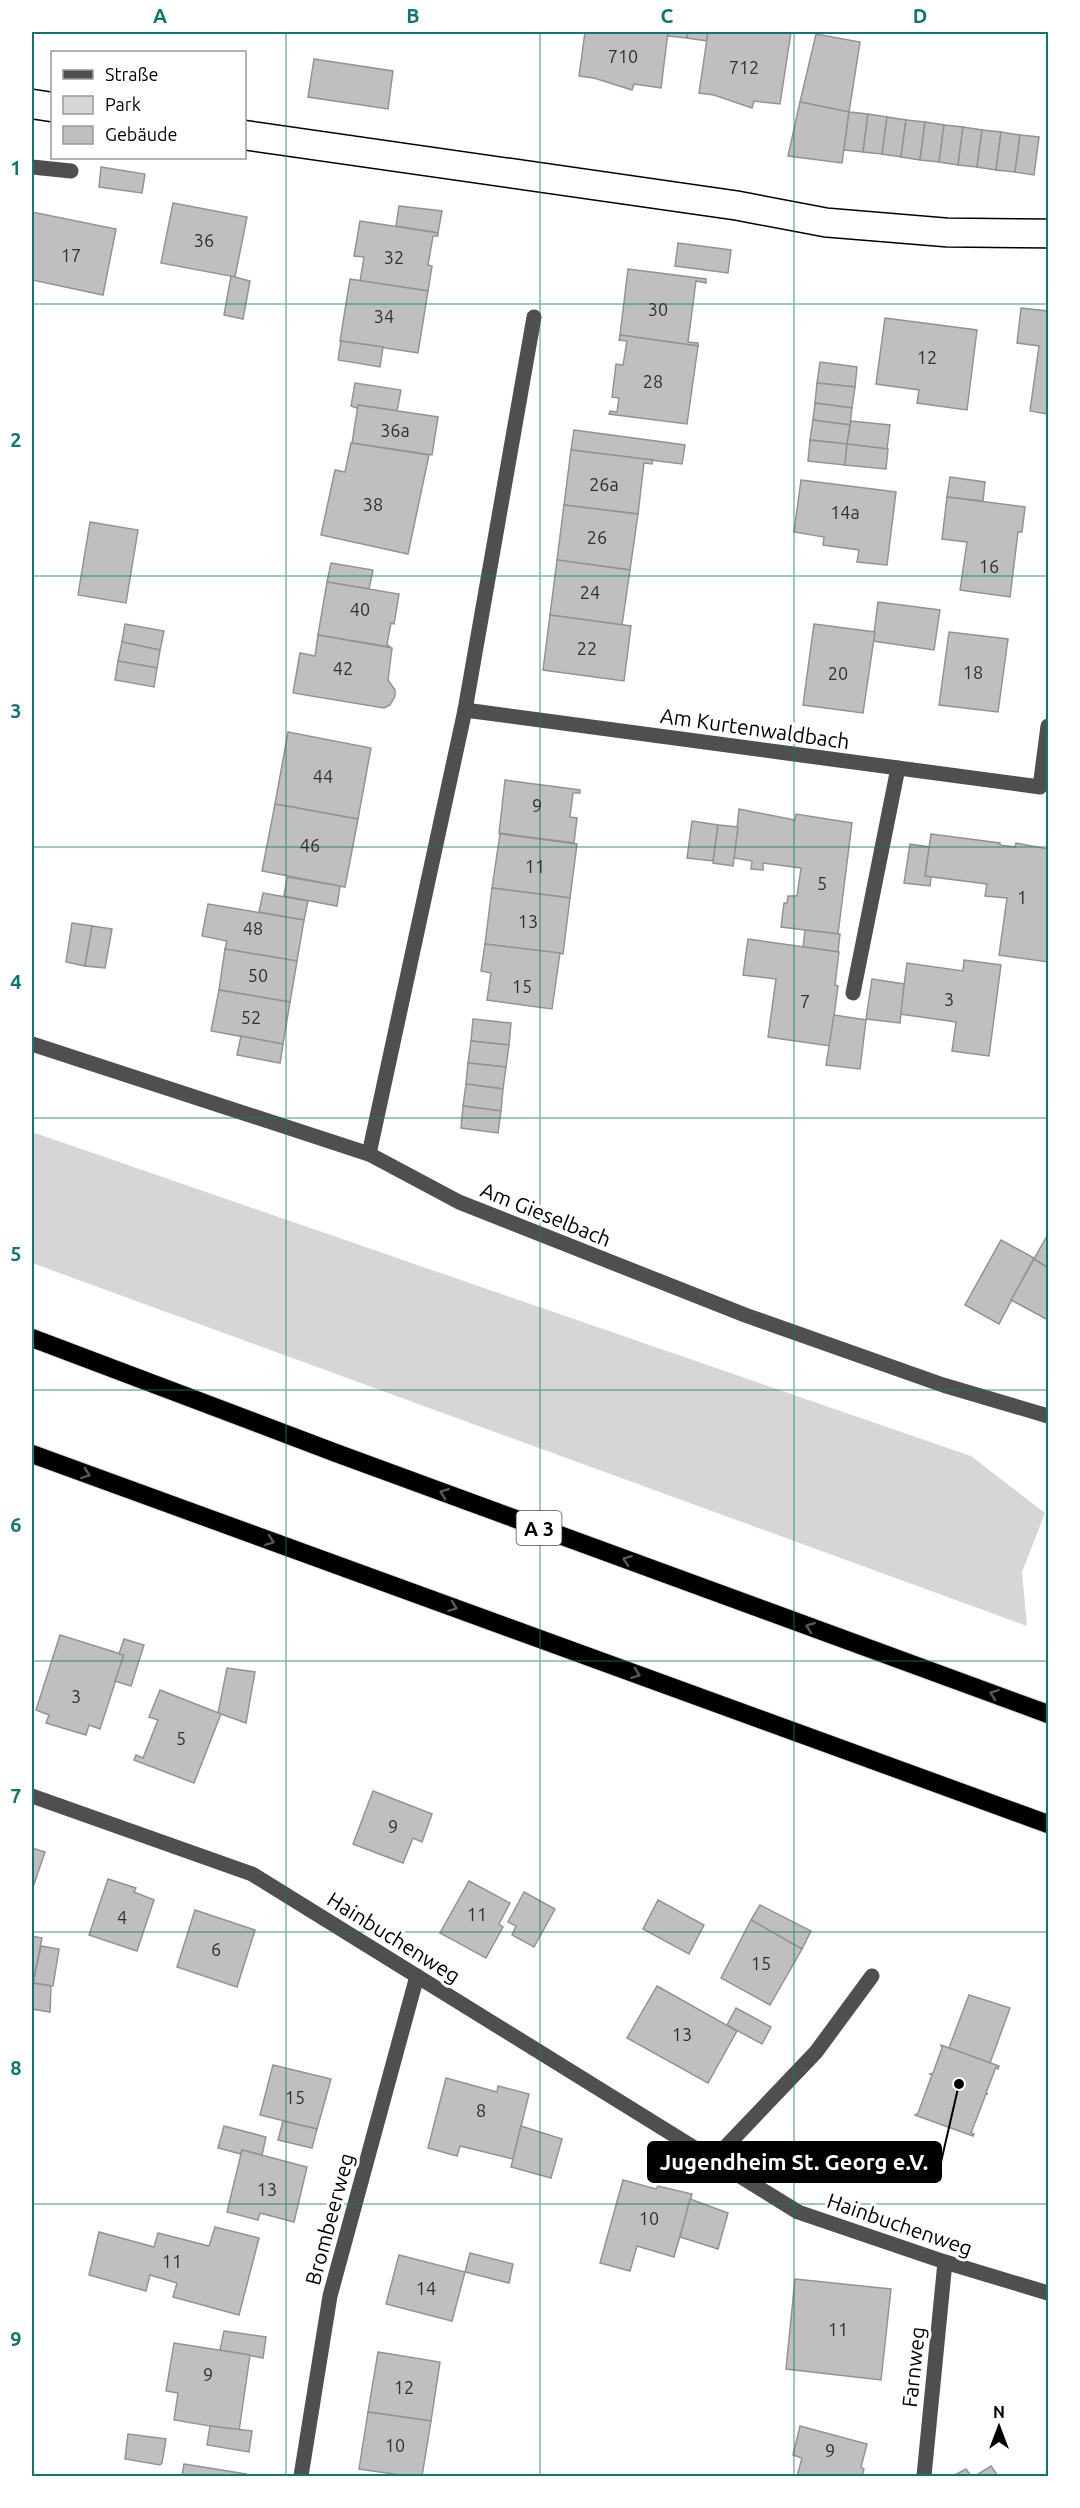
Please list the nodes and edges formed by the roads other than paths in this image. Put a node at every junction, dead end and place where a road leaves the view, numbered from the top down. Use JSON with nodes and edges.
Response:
{"nodes":[{"id":1,"x":32,"y":167,"type":"edge"},
{"id":2,"x":72,"y":171,"type":"dead end"},
{"id":3,"x":534,"y":317,"type":"dead end"},
{"id":4,"x":465,"y":710,"type":"junction"},
{"id":5,"x":1048,"y":726,"type":"edge"},
{"id":6,"x":898,"y":768,"type":"junction"},
{"id":7,"x":1044,"y":788,"type":"edge"},
{"id":8,"x":853,"y":993,"type":"dead end"},
{"id":9,"x":32,"y":1044,"type":"edge"},
{"id":10,"x":369,"y":1154,"type":"junction"},
{"id":11,"x":32,"y":1338,"type":"edge"},
{"id":12,"x":1048,"y":1416,"type":"edge"},
{"id":13,"x":32,"y":1454,"type":"edge"},
{"id":14,"x":1048,"y":1714,"type":"edge"},
{"id":15,"x":32,"y":1796,"type":"edge"},
{"id":16,"x":1048,"y":1824,"type":"edge"},
{"id":17,"x":417,"y":1976,"type":"junction"},
{"id":18,"x":872,"y":1976,"type":"dead end"},
{"id":19,"x":714,"y":2159,"type":"junction"},
{"id":20,"x":945,"y":2262,"type":"junction"},
{"id":21,"x":1048,"y":2293,"type":"edge"},
{"id":22,"x":301,"y":2476,"type":"edge"},
{"id":23,"x":924,"y":2476,"type":"edge"}],
"edges":[{"from":1,"to":2,"type":"street"},
{"from":3,"to":4,"type":"street"},
{"from":4,"to":6,"type":"street","name":"Am Kurtenwaldbach"},
{"from":4,"to":10,"type":"street"},
{"from":5,"to":7,"type":"street","name":"Am Kurtenwaldbach"},
{"from":6,"to":7,"type":"street","name":"Am Kurtenwaldbach"},
{"from":6,"to":8,"type":"street"},
{"from":9,"to":10,"type":"street","name":"Am Gieselbach"},
{"from":10,"to":12,"type":"street","name":"Am Gieselbach"},
{"from":14,"to":11,"type":"highway","number":"A 3","one_way":true},
{"from":13,"to":16,"type":"highway","one_way":true},
{"from":15,"to":17,"type":"street","name":"Hainbuchenweg"},
{"from":17,"to":19,"type":"street","name":"Hainbuchenweg"},
{"from":17,"to":22,"type":"street","name":"Brombeerweg"},
{"from":18,"to":19,"type":"street"},
{"from":19,"to":20,"type":"street","name":"Hainbuchenweg"},
{"from":20,"to":21,"type":"street","name":"Hainbuchenweg"},
{"from":20,"to":23,"type":"street","name":"Farnweg"}]}
